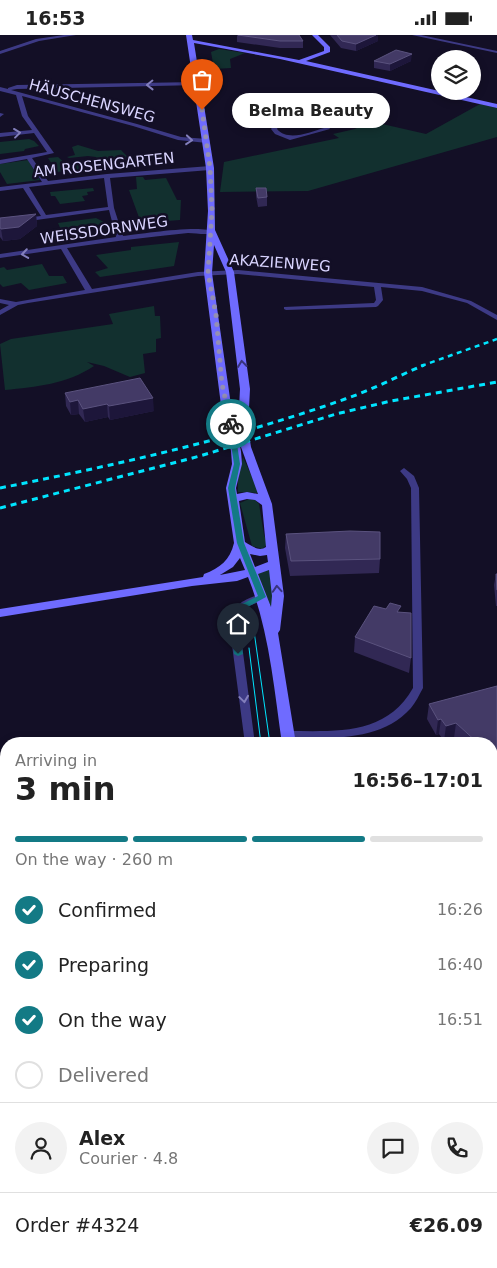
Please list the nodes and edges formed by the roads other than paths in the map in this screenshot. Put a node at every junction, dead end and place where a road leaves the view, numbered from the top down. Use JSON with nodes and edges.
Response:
{"nodes":[{"id":1,"x":74,"y":35,"type":"edge"},
{"id":2,"x":315,"y":35,"type":"edge"},
{"id":3,"x":414,"y":35,"type":"edge"},
{"id":4,"x":192,"y":38,"type":"edge"},
{"id":5,"x":212,"y":42,"type":"junction"},
{"id":6,"x":226,"y":42,"type":"junction"},
{"id":7,"x":323,"y":43,"type":"junction"},
{"id":8,"x":219,"y":45,"type":"junction"},
{"id":9,"x":497,"y":51,"type":"edge"},
{"id":10,"x":0,"y":53,"type":"edge"},
{"id":11,"x":193,"y":53,"type":"junction"},
{"id":12,"x":302,"y":56,"type":"junction"},
{"id":13,"x":282,"y":57,"type":"junction"},
{"id":14,"x":313,"y":58,"type":"junction"},
{"id":15,"x":198,"y":84,"type":"junction"},
{"id":16,"x":431,"y":85,"type":"edge"},
{"id":17,"x":0,"y":89,"type":"edge"},
{"id":18,"x":431,"y":91,"type":"edge"},
{"id":19,"x":12,"y":92,"type":"junction"},
{"id":20,"x":0,"y":94,"type":"edge"},
{"id":21,"x":481,"y":96,"type":"edge"},
{"id":22,"x":497,"y":99,"type":"edge"},
{"id":23,"x":474,"y":100,"type":"edge"},
{"id":24,"x":497,"y":105,"type":"edge"},
{"id":25,"x":34,"y":131,"type":"junction"},
{"id":26,"x":277,"y":133,"type":"joint"},
{"id":27,"x":0,"y":135,"type":"edge"},
{"id":28,"x":207,"y":141,"type":"junction"},
{"id":29,"x":29,"y":158,"type":"junction"},
{"id":30,"x":0,"y":162,"type":"edge"},
{"id":31,"x":210,"y":168,"type":"junction"},
{"id":32,"x":107,"y":176,"type":"junction"},
{"id":33,"x":44,"y":182,"type":"junction"},
{"id":34,"x":24,"y":185,"type":"junction"},
{"id":35,"x":1,"y":187,"type":"edge"},
{"id":36,"x":111,"y":207,"type":"junction"},
{"id":37,"x":44,"y":216,"type":"junction"},
{"id":38,"x":0,"y":223,"type":"edge"},
{"id":39,"x":212,"y":232,"type":"junction"},
{"id":40,"x":120,"y":238,"type":"junction"},
{"id":41,"x":63,"y":246,"type":"junction"},
{"id":42,"x":0,"y":256,"type":"edge"},
{"id":43,"x":230,"y":272,"type":"junction"},
{"id":44,"x":208,"y":273,"type":"junction"},
{"id":45,"x":377,"y":284,"type":"junction"},
{"id":46,"x":90,"y":292,"type":"junction"},
{"id":47,"x":0,"y":301,"type":"edge"},
{"id":48,"x":16,"y":304,"type":"junction"},
{"id":49,"x":286,"y":307,"type":"dead end"},
{"id":50,"x":0,"y":313,"type":"edge"},
{"id":51,"x":497,"y":318,"type":"edge"},
{"id":52,"x":404,"y":471,"type":"dead end"},
{"id":53,"x":233,"y":500,"type":"junction"},
{"id":54,"x":267,"y":504,"type":"junction"},
{"id":55,"x":240,"y":543,"type":"junction"},
{"id":56,"x":272,"y":548,"type":"junction"},
{"id":57,"x":275,"y":563,"type":"junction"},
{"id":58,"x":251,"y":574,"type":"junction"},
{"id":59,"x":192,"y":582,"type":"junction"},
{"id":60,"x":262,"y":597,"type":"junction"},
{"id":61,"x":0,"y":613,"type":"edge"},
{"id":62,"x":273,"y":637,"type":"junction"},
{"id":63,"x":249,"y":737,"type":"edge"},
{"id":64,"x":288,"y":737,"type":"edge"},
{"id":65,"x":307,"y":737,"type":"edge"}],
"edges":[{"from":1,"to":10,"type":"street"},
{"from":2,"to":7,"type":"main road"},
{"from":3,"to":9,"type":"street"},
{"from":4,"to":5,"type":"main road"},
{"from":4,"to":11,"type":"main road"},
{"from":5,"to":6,"type":"main road"},
{"from":5,"to":8,"type":"main road"},
{"from":5,"to":11,"type":"main road"},
{"from":6,"to":8,"type":"main road"},
{"from":6,"to":12,"type":"main road"},
{"from":7,"to":12,"type":"main road"},
{"from":7,"to":14,"type":"main road"},
{"from":8,"to":13,"type":"main road"},
{"from":11,"to":15,"type":"main road"},
{"from":12,"to":14,"type":"main road"},
{"from":13,"to":14,"type":"main road"},
{"from":13,"to":18,"type":"main road"},
{"from":14,"to":16,"type":"main road"},
{"from":15,"to":19,"type":"street","one_way":true},
{"from":15,"to":28,"type":"main road"},
{"from":17,"to":19,"type":"street","name":"HÄUSCHENSWEG"},
{"from":19,"to":20,"type":"street"},
{"from":19,"to":25,"type":"street"},
{"from":19,"to":28,"type":"street","name":"HÄUSCHENSWEG","one_way":true},
{"from":21,"to":22,"type":"main road"},
{"from":23,"to":24,"type":"main road"},
{"from":27,"to":25,"type":"street","one_way":true},
{"from":25,"to":29,"type":"street"},
{"from":26,"to":26,"type":"street"},
{"from":28,"to":31,"type":"main road"},
{"from":29,"to":30,"type":"street"},
{"from":29,"to":33,"type":"street"},
{"from":31,"to":32,"type":"street","name":"AM ROSENGARTEN"},
{"from":31,"to":39,"type":"main road"},
{"from":32,"to":33,"type":"street","name":"AM ROSENGARTEN"},
{"from":32,"to":36,"type":"street"},
{"from":33,"to":34,"type":"street","name":"AM ROSENGARTEN"},
{"from":34,"to":35,"type":"street","name":"AM ROSENGARTEN"},
{"from":34,"to":37,"type":"street"},
{"from":36,"to":37,"type":"street"},
{"from":36,"to":40,"type":"street"},
{"from":37,"to":38,"type":"street"},
{"from":39,"to":40,"type":"street","name":"WEISSDORNWEG"},
{"from":39,"to":43,"type":"main road"},
{"from":39,"to":44,"type":"main road"},
{"from":40,"to":41,"type":"street","name":"WEISSDORNWEG"},
{"from":41,"to":42,"type":"street","name":"WEISSDORNWEG","one_way":true},
{"from":41,"to":46,"type":"street"},
{"from":43,"to":44,"type":"street","name":"AKAZIENWEG"},
{"from":43,"to":45,"type":"street","name":"AKAZIENWEG"},
{"from":54,"to":43,"type":"main road","one_way":true},
{"from":44,"to":46,"type":"street","name":"AKAZIENWEG"},
{"from":44,"to":53,"type":"main road"},
{"from":45,"to":49,"type":"street"},
{"from":45,"to":51,"type":"street","name":"AKAZIENWEG"},
{"from":46,"to":48,"type":"street","name":"AKAZIENWEG"},
{"from":47,"to":48,"type":"street"},
{"from":48,"to":50,"type":"street","name":"AKAZIENWEG"},
{"from":52,"to":65,"type":"street"},
{"from":53,"to":54,"type":"main road"},
{"from":53,"to":55,"type":"main road"},
{"from":54,"to":56,"type":"main road"},
{"from":55,"to":56,"type":"main road"},
{"from":55,"to":58,"type":"main road"},
{"from":55,"to":59,"type":"main road"},
{"from":56,"to":57,"type":"main road"},
{"from":57,"to":58,"type":"main road"},
{"from":62,"to":57,"type":"main road","one_way":true},
{"from":58,"to":59,"type":"main road"},
{"from":58,"to":60,"type":"main road"},
{"from":59,"to":61,"type":"main road"},
{"from":60,"to":62,"type":"main road"},
{"from":60,"to":63,"type":"street","one_way":true},
{"from":62,"to":64,"type":"main road"}]}
